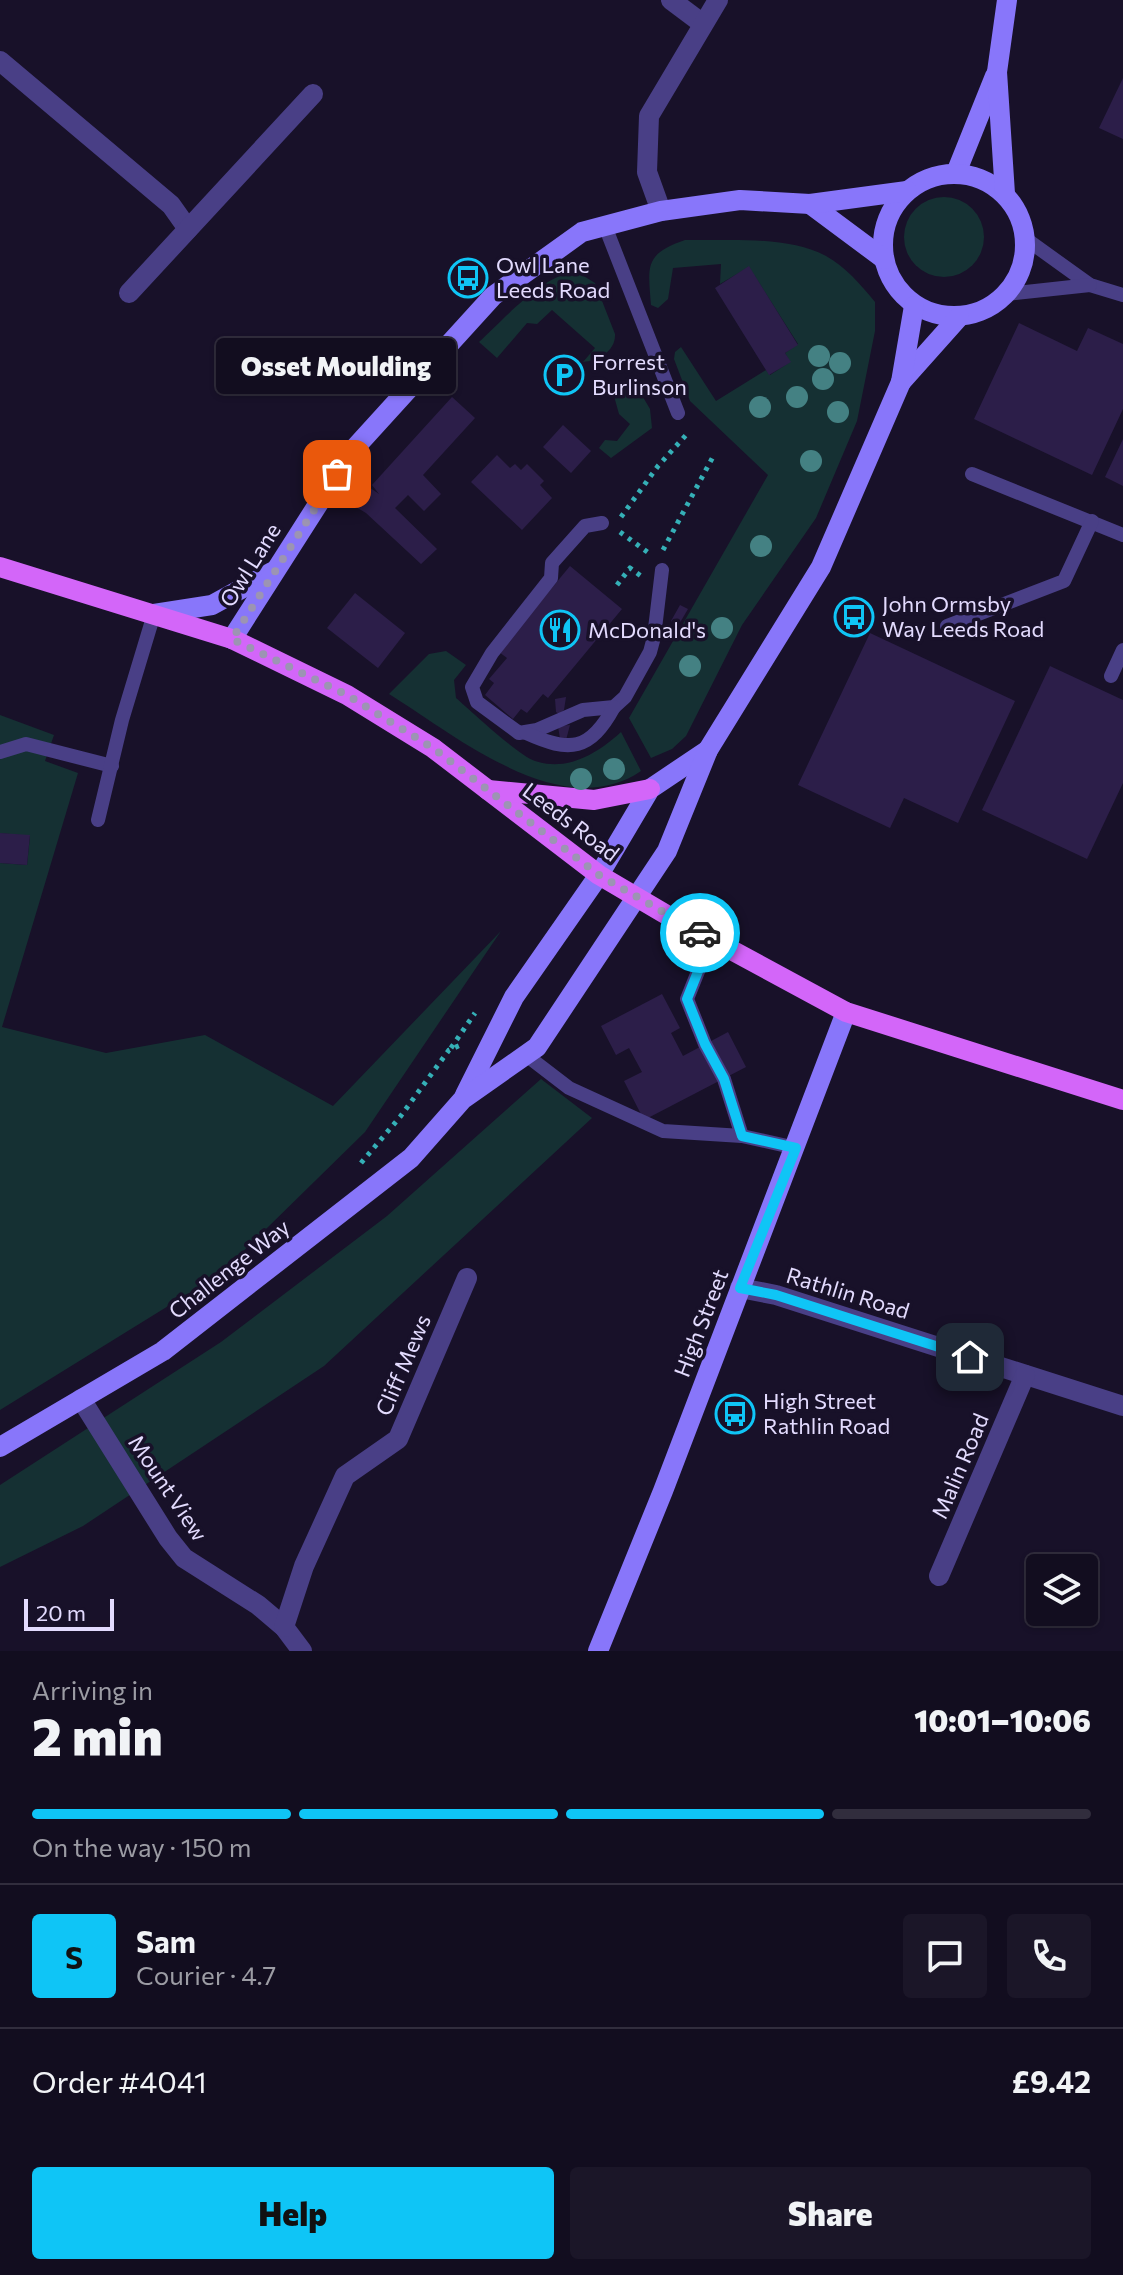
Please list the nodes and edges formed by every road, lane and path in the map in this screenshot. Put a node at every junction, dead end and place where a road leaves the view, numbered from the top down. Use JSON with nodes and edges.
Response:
{"nodes":[{"id":1,"x":671,"y":0,"type":"edge"},
{"id":2,"x":718,"y":0,"type":"edge"},
{"id":3,"x":1007,"y":0,"type":"edge"},
{"id":4,"x":703,"y":24,"type":"junction"},
{"id":5,"x":0,"y":61,"type":"edge"},
{"id":6,"x":997,"y":72,"type":"junction"},
{"id":7,"x":313,"y":94,"type":"dead end"},
{"id":8,"x":956,"y":173,"type":"junction"},
{"id":9,"x":907,"y":191,"type":"junction"},
{"id":10,"x":1005,"y":194,"type":"junction"},
{"id":11,"x":810,"y":204,"type":"junction"},
{"id":12,"x":661,"y":211,"type":"junction"},
{"id":13,"x":605,"y":226,"type":"junction"},
{"id":14,"x":188,"y":229,"type":"junction"},
{"id":15,"x":1026,"y":239,"type":"junction"},
{"id":16,"x":884,"y":259,"type":"junction"},
{"id":17,"x":1090,"y":285,"type":"junction"},
{"id":18,"x":129,"y":293,"type":"dead end"},
{"id":19,"x":1007,"y":294,"type":"junction"},
{"id":20,"x":1123,"y":295,"type":"edge"},
{"id":21,"x":914,"y":306,"type":"junction"},
{"id":22,"x":959,"y":317,"type":"junction"},
{"id":23,"x":901,"y":382,"type":"junction"},
{"id":24,"x":678,"y":413,"type":"dead end"},
{"id":25,"x":690,"y":430,"type":"dead end"},
{"id":26,"x":715,"y":453,"type":"dead end"},
{"id":27,"x":972,"y":474,"type":"dead end"},
{"id":28,"x":1092,"y":521,"type":"junction"},
{"id":29,"x":602,"y":523,"type":"dead end"},
{"id":30,"x":1123,"y":535,"type":"edge"},
{"id":31,"x":0,"y":567,"type":"edge"},
{"id":32,"x":275,"y":569,"type":"junction"},
{"id":33,"x":662,"y":570,"type":"dead end"},
{"id":34,"x":154,"y":614,"type":"junction"},
{"id":35,"x":947,"y":626,"type":"dead end"},
{"id":36,"x":232,"y":639,"type":"junction"},
{"id":37,"x":1123,"y":650,"type":"edge"},
{"id":38,"x":1111,"y":676,"type":"dead end"},
{"id":39,"x":614,"y":707,"type":"junction"},
{"id":40,"x":526,"y":733,"type":"junction"},
{"id":41,"x":708,"y":750,"type":"junction"},
{"id":42,"x":0,"y":752,"type":"edge"},
{"id":43,"x":112,"y":766,"type":"junction"},
{"id":44,"x":650,"y":789,"type":"junction"},
{"id":45,"x":488,"y":790,"type":"junction"},
{"id":46,"x":98,"y":820,"type":"dead end"},
{"id":47,"x":599,"y":875,"type":"junction"},
{"id":48,"x":637,"y":898,"type":"junction"},
{"id":49,"x":711,"y":939,"type":"junction"},
{"id":50,"x":846,"y":1012,"type":"junction"},
{"id":51,"x":526,"y":1055,"type":"junction"},
{"id":52,"x":463,"y":1099,"type":"junction"},
{"id":53,"x":1123,"y":1100,"type":"edge"},
{"id":54,"x":742,"y":1136,"type":"junction"},
{"id":55,"x":796,"y":1148,"type":"junction"},
{"id":56,"x":467,"y":1278,"type":"dead end"},
{"id":57,"x":740,"y":1288,"type":"junction"},
{"id":58,"x":1025,"y":1375,"type":"junction"},
{"id":59,"x":81,"y":1399,"type":"junction"},
{"id":60,"x":1123,"y":1406,"type":"edge"},
{"id":61,"x":0,"y":1447,"type":"edge"},
{"id":62,"x":939,"y":1576,"type":"dead end"},
{"id":63,"x":284,"y":1627,"type":"junction"},
{"id":64,"x":302,"y":1651,"type":"edge"},
{"id":65,"x":598,"y":1651,"type":"edge"}],
"edges":[{"from":1,"to":4,"type":"street"},
{"from":2,"to":4,"type":"street"},
{"from":3,"to":6,"type":"main road"},
{"from":4,"to":12,"type":"street"},
{"from":5,"to":14,"type":"street"},
{"from":6,"to":8,"type":"main road"},
{"from":6,"to":10,"type":"main road"},
{"from":7,"to":14,"type":"street"},
{"from":8,"to":9,"type":"main road"},
{"from":8,"to":10,"type":"main road"},
{"from":9,"to":11,"type":"main road","name":"Owl Lane"},
{"from":9,"to":16,"type":"main road"},
{"from":10,"to":15,"type":"main road"},
{"from":11,"to":12,"type":"main road","name":"Owl Lane"},
{"from":11,"to":16,"type":"main road"},
{"from":12,"to":13,"type":"main road","name":"Owl Lane"},
{"from":13,"to":24,"type":"lane"},
{"from":13,"to":32,"type":"main road","name":"Owl Lane"},
{"from":14,"to":18,"type":"street"},
{"from":15,"to":17,"type":"lane"},
{"from":15,"to":19,"type":"main road"},
{"from":16,"to":21,"type":"main road"},
{"from":17,"to":19,"type":"lane"},
{"from":17,"to":20,"type":"lane"},
{"from":19,"to":22,"type":"main road"},
{"from":21,"to":22,"type":"main road"},
{"from":21,"to":23,"type":"main road"},
{"from":22,"to":23,"type":"main road"},
{"from":23,"to":41,"type":"main road"},
{"from":25,"to":26,"type":"path"},
{"from":27,"to":28,"type":"lane"},
{"from":28,"to":30,"type":"lane"},
{"from":28,"to":35,"type":"lane"},
{"from":29,"to":40,"type":"lane"},
{"from":31,"to":34,"type":"main road","name":"Leeds Road"},
{"from":32,"to":34,"type":"main road"},
{"from":32,"to":36,"type":"main road","name":"Owl Lane"},
{"from":33,"to":39,"type":"lane"},
{"from":34,"to":36,"type":"main road","name":"Leeds Road"},
{"from":34,"to":43,"type":"lane"},
{"from":36,"to":45,"type":"main road","name":"Leeds Road"},
{"from":37,"to":38,"type":"lane"},
{"from":39,"to":40,"type":"lane"},
{"from":39,"to":40,"type":"lane"},
{"from":41,"to":44,"type":"main road"},
{"from":41,"to":48,"type":"main road","name":"Challenge Way"},
{"from":42,"to":43,"type":"lane"},
{"from":43,"to":46,"type":"lane"},
{"from":44,"to":45,"type":"main road"},
{"from":44,"to":47,"type":"main road","name":"Challenge Way"},
{"from":45,"to":47,"type":"main road","name":"Leeds Road"},
{"from":47,"to":48,"type":"main road","name":"Leeds Road"},
{"from":47,"to":52,"type":"main road","name":"Challenge Way"},
{"from":48,"to":49,"type":"main road","name":"Leeds Road"},
{"from":48,"to":51,"type":"main road","name":"Challenge Way"},
{"from":49,"to":50,"type":"main road","name":"Leeds Road"},
{"from":49,"to":54,"type":"lane"},
{"from":50,"to":53,"type":"main road","name":"Leeds Road"},
{"from":50,"to":55,"type":"main road","name":"High Street"},
{"from":51,"to":52,"type":"main road","name":"Challenge Way"},
{"from":51,"to":54,"type":"lane"},
{"from":52,"to":59,"type":"main road","name":"Challenge Way"},
{"from":54,"to":55,"type":"lane"},
{"from":55,"to":57,"type":"main road","name":"High Street"},
{"from":56,"to":63,"type":"street","name":"Cliff Mews"},
{"from":57,"to":58,"type":"street","name":"Rathlin Road"},
{"from":57,"to":65,"type":"main road","name":"High Street"},
{"from":58,"to":60,"type":"street","name":"Rathlin Road"},
{"from":58,"to":62,"type":"street","name":"Malin Road"},
{"from":59,"to":61,"type":"main road","name":"Challenge Way"},
{"from":59,"to":63,"type":"street","name":"Mount View"},
{"from":63,"to":64,"type":"street","name":"Mount View"}]}
